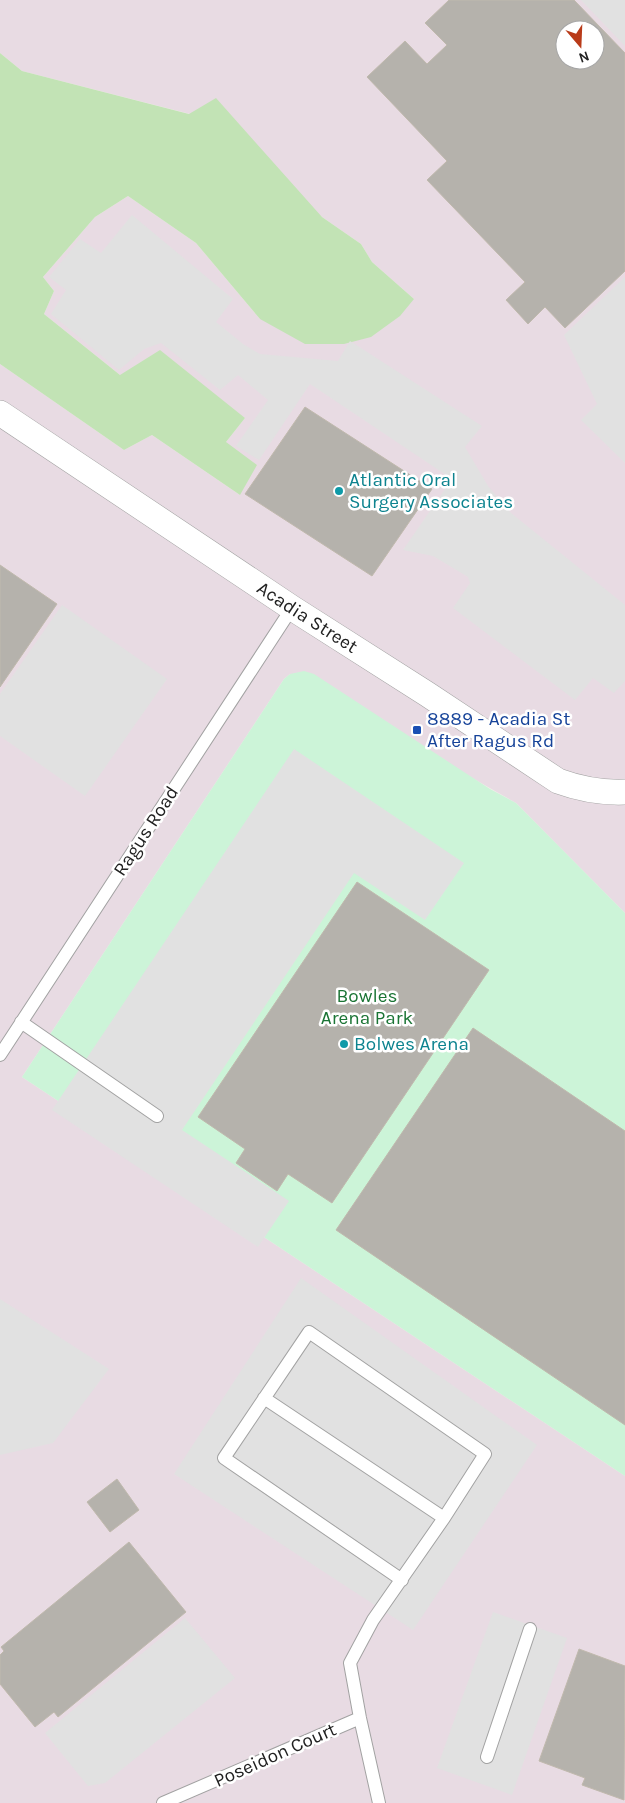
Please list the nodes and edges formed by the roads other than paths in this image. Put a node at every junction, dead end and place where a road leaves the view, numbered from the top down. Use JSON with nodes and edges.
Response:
{"nodes":[{"id":1,"x":0,"y":413,"type":"edge"},
{"id":2,"x":292,"y":608,"type":"junction"},
{"id":3,"x":625,"y":792,"type":"edge"},
{"id":4,"x":22,"y":1022,"type":"junction"},
{"id":5,"x":0,"y":1055,"type":"edge"},
{"id":6,"x":157,"y":1116,"type":"dead end"},
{"id":7,"x":264,"y":1398,"type":"junction"},
{"id":8,"x":444,"y":1518,"type":"junction"},
{"id":9,"x":402,"y":1580,"type":"junction"},
{"id":10,"x":530,"y":1629,"type":"dead end"},
{"id":11,"x":360,"y":1718,"type":"junction"},
{"id":12,"x":487,"y":1757,"type":"dead end"},
{"id":13,"x":162,"y":1803,"type":"edge"},
{"id":14,"x":379,"y":1803,"type":"edge"}],
"edges":[{"from":1,"to":2,"type":"street","name":"Acadia Street"},
{"from":2,"to":3,"type":"street","name":"Acadia Street"},
{"from":2,"to":4,"type":"lane","name":"Ragus Road"},
{"from":4,"to":5,"type":"lane","name":"Ragus Road"},
{"from":4,"to":6,"type":"lane"},
{"from":7,"to":8,"type":"lane"},
{"from":7,"to":8,"type":"lane"},
{"from":7,"to":9,"type":"lane"},
{"from":8,"to":9,"type":"lane"},
{"from":9,"to":11,"type":"lane"},
{"from":10,"to":12,"type":"lane"},
{"from":11,"to":13,"type":"lane","name":"Poseidon Court"},
{"from":11,"to":14,"type":"lane"}]}
